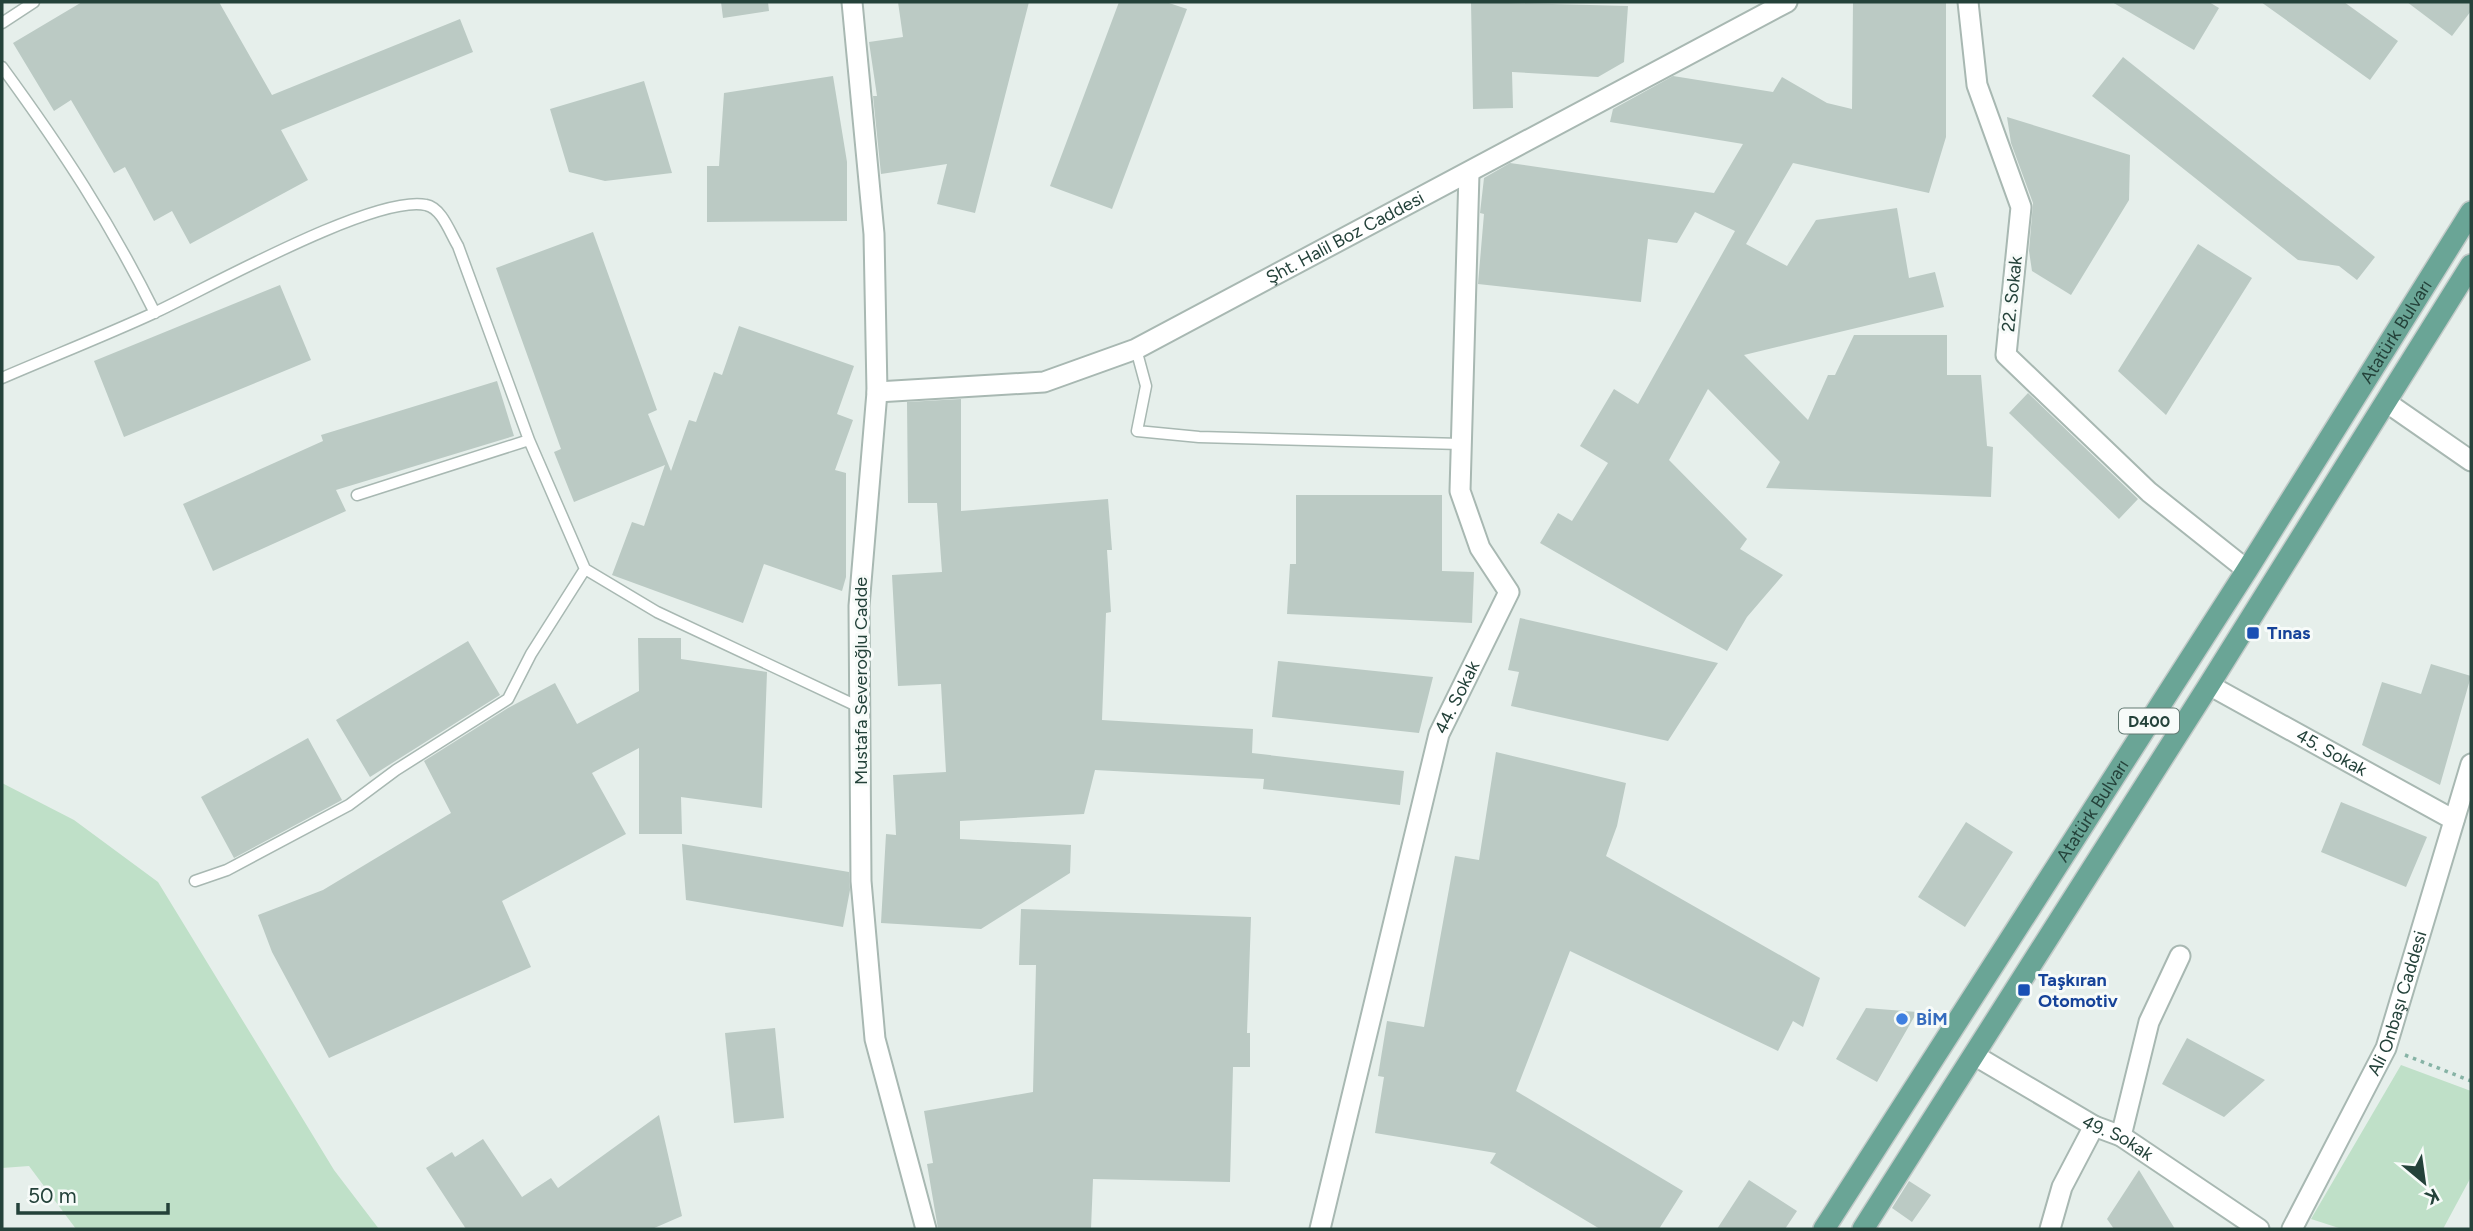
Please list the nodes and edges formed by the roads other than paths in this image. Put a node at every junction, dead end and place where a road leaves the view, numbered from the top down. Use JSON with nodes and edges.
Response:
{"nodes":[{"id":1,"x":34,"y":2,"type":"edge"},
{"id":2,"x":852,"y":2,"type":"edge"},
{"id":3,"x":1787,"y":2,"type":"edge"},
{"id":4,"x":1968,"y":2,"type":"edge"},
{"id":5,"x":2,"y":23,"type":"edge"},
{"id":6,"x":2,"y":67,"type":"edge"},
{"id":7,"x":1469,"y":173,"type":"junction"},
{"id":8,"x":2471,"y":212,"type":"edge"},
{"id":9,"x":2471,"y":265,"type":"edge"},
{"id":10,"x":155,"y":313,"type":"junction"},
{"id":11,"x":1136,"y":349,"type":"junction"},
{"id":12,"x":2,"y":378,"type":"edge"},
{"id":13,"x":877,"y":392,"type":"junction"},
{"id":14,"x":2386,"y":402,"type":"junction"},
{"id":15,"x":529,"y":440,"type":"junction"},
{"id":16,"x":1461,"y":444,"type":"junction"},
{"id":17,"x":2471,"y":461,"type":"edge"},
{"id":18,"x":357,"y":495,"type":"dead end"},
{"id":19,"x":585,"y":569,"type":"junction"},
{"id":20,"x":2247,"y":570,"type":"junction"},
{"id":21,"x":2209,"y":685,"type":"junction"},
{"id":22,"x":859,"y":707,"type":"junction"},
{"id":23,"x":2471,"y":764,"type":"edge"},
{"id":24,"x":2454,"y":820,"type":"junction"},
{"id":25,"x":195,"y":881,"type":"dead end"},
{"id":26,"x":2179,"y":956,"type":"dead end"},
{"id":27,"x":1973,"y":1055,"type":"junction"},
{"id":28,"x":2094,"y":1126,"type":"junction"},
{"id":29,"x":2122,"y":1136,"type":"junction"},
{"id":30,"x":926,"y":1229,"type":"edge"},
{"id":31,"x":1320,"y":1229,"type":"edge"},
{"id":32,"x":1824,"y":1229,"type":"edge"},
{"id":33,"x":1863,"y":1229,"type":"edge"},
{"id":34,"x":2050,"y":1229,"type":"edge"},
{"id":35,"x":2259,"y":1229,"type":"edge"},
{"id":36,"x":2292,"y":1229,"type":"edge"}],
"edges":[{"from":1,"to":5,"type":"lane"},
{"from":2,"to":13,"type":"street","name":"Mustafa Severoğlu Cadde"},
{"from":3,"to":7,"type":"street","name":"Şht. Halil Boz Caddesi"},
{"from":4,"to":20,"type":"street","name":"22. Sokak"},
{"from":6,"to":10,"type":"lane"},
{"from":7,"to":11,"type":"street","name":"Şht. Halil Boz Caddesi"},
{"from":7,"to":16,"type":"street","name":"44. Sokak"},
{"from":8,"to":20,"type":"main road","name":"Atatürk Bulvarı","number":"D400"},
{"from":9,"to":14,"type":"main road","name":"Atatürk Bulvarı","number":"D400"},
{"from":10,"to":12,"type":"lane"},
{"from":10,"to":15,"type":"lane"},
{"from":11,"to":13,"type":"street","name":"Şht. Halil Boz Caddesi"},
{"from":11,"to":16,"type":"lane"},
{"from":13,"to":22,"type":"street","name":"Mustafa Severoğlu Cadde"},
{"from":14,"to":17,"type":"street"},
{"from":14,"to":21,"type":"main road","name":"Atatürk Bulvarı","number":"D400"},
{"from":15,"to":18,"type":"lane"},
{"from":15,"to":19,"type":"lane"},
{"from":16,"to":31,"type":"street","name":"44. Sokak"},
{"from":19,"to":22,"type":"lane"},
{"from":19,"to":25,"type":"lane"},
{"from":20,"to":32,"type":"main road","name":"Atatürk Bulvarı","number":"D400"},
{"from":21,"to":24,"type":"street","name":"45. Sokak"},
{"from":21,"to":27,"type":"main road","name":"Atatürk Bulvarı","number":"D400"},
{"from":22,"to":30,"type":"street","name":"Mustafa Severoğlu Cadde"},
{"from":23,"to":24,"type":"street","name":"Ali Onbaşı Caddesi"},
{"from":24,"to":36,"type":"street","name":"Ali Onbaşı Caddesi"},
{"from":26,"to":29,"type":"street"},
{"from":27,"to":28,"type":"street","name":"49. Sokak"},
{"from":27,"to":33,"type":"main road","name":"Atatürk Bulvarı","number":"D400"},
{"from":28,"to":29,"type":"street","name":"49. Sokak"},
{"from":28,"to":34,"type":"street"},
{"from":29,"to":35,"type":"street","name":"49. Sokak"}]}
